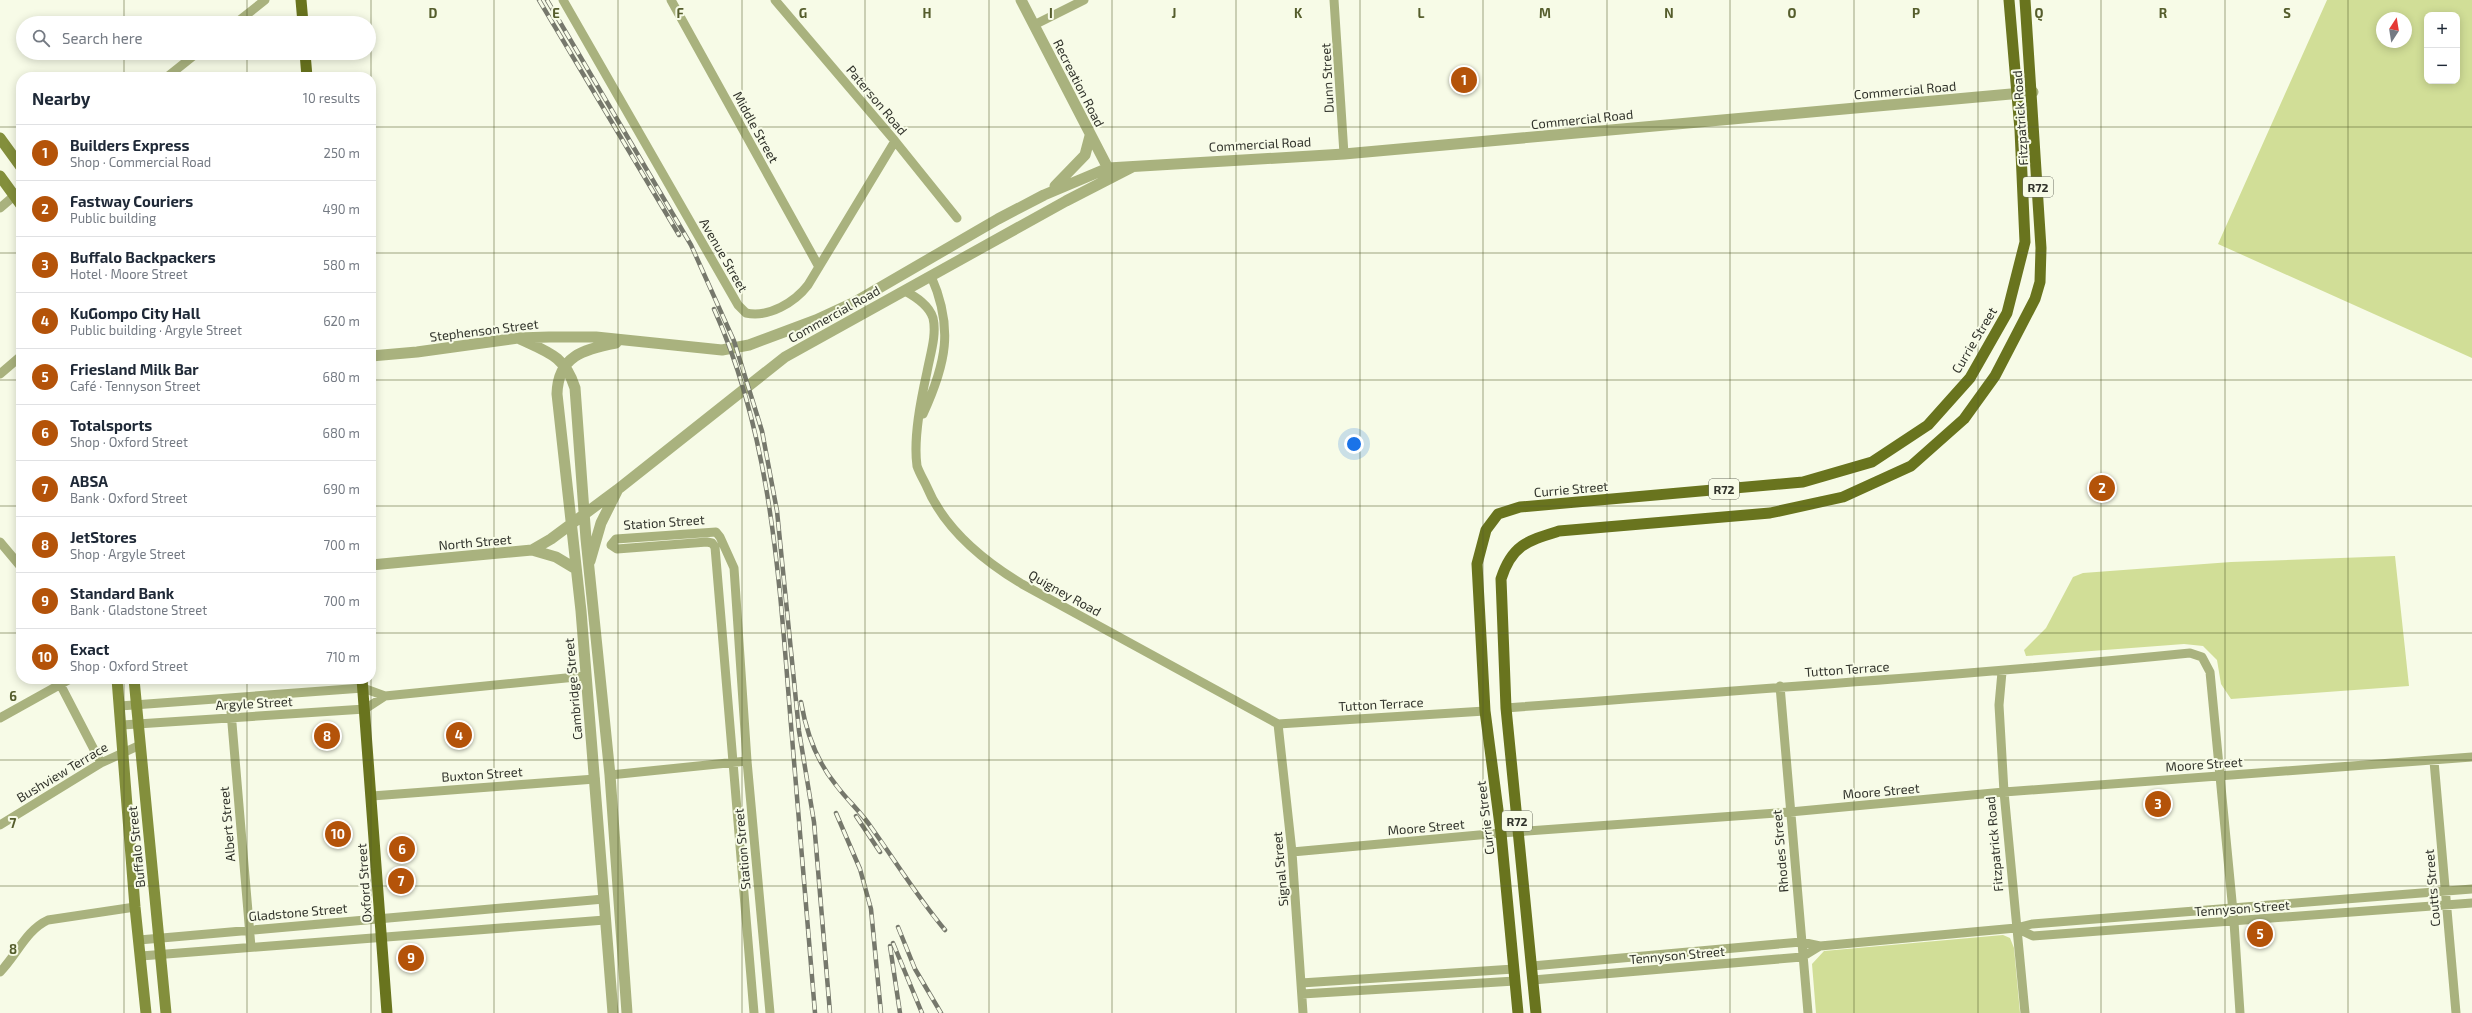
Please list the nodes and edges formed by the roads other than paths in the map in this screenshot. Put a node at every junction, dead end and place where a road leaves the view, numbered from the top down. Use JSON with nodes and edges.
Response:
{"nodes":[{"id":1,"x":265,"y":0,"type":"edge"},
{"id":2,"x":301,"y":0,"type":"edge"},
{"id":3,"x":563,"y":0,"type":"edge"},
{"id":4,"x":670,"y":0,"type":"edge"},
{"id":5,"x":776,"y":0,"type":"edge"},
{"id":6,"x":1021,"y":0,"type":"edge"},
{"id":7,"x":1084,"y":0,"type":"edge"},
{"id":8,"x":1334,"y":0,"type":"edge"},
{"id":9,"x":2009,"y":0,"type":"edge"},
{"id":10,"x":2025,"y":0,"type":"edge"},
{"id":11,"x":245,"y":16,"type":"edge"},
{"id":12,"x":302,"y":16,"type":"edge"},
{"id":13,"x":1034,"y":26,"type":"junction"},
{"id":14,"x":188,"y":60,"type":"edge"},
{"id":15,"x":306,"y":60,"type":"edge"},
{"id":16,"x":172,"y":72,"type":"edge"},
{"id":17,"x":307,"y":72,"type":"edge"},
{"id":18,"x":2033,"y":92,"type":"junction"},
{"id":19,"x":2017,"y":94,"type":"junction"},
{"id":20,"x":1090,"y":136,"type":"junction"},
{"id":21,"x":0,"y":138,"type":"edge"},
{"id":22,"x":895,"y":141,"type":"junction"},
{"id":23,"x":1344,"y":154,"type":"junction"},
{"id":24,"x":16,"y":160,"type":"edge"},
{"id":25,"x":1134,"y":166,"type":"junction"},
{"id":26,"x":1108,"y":168,"type":"junction"},
{"id":27,"x":0,"y":176,"type":"edge"},
{"id":28,"x":1113,"y":179,"type":"junction"},
{"id":29,"x":16,"y":190,"type":"edge"},
{"id":30,"x":16,"y":194,"type":"edge"},
{"id":31,"x":1044,"y":195,"type":"junction"},
{"id":32,"x":0,"y":208,"type":"edge"},
{"id":33,"x":957,"y":218,"type":"dead end"},
{"id":34,"x":2025,"y":242,"type":"joint"},
{"id":35,"x":819,"y":267,"type":"junction"},
{"id":36,"x":931,"y":276,"type":"junction"},
{"id":37,"x":905,"y":291,"type":"junction"},
{"id":38,"x":518,"y":338,"type":"junction"},
{"id":39,"x":625,"y":342,"type":"junction"},
{"id":40,"x":376,"y":356,"type":"edge"},
{"id":41,"x":16,"y":360,"type":"edge"},
{"id":42,"x":565,"y":366,"type":"junction"},
{"id":43,"x":0,"y":374,"type":"edge"},
{"id":44,"x":920,"y":421,"type":"junction"},
{"id":45,"x":617,"y":490,"type":"junction"},
{"id":46,"x":584,"y":514,"type":"junction"},
{"id":47,"x":572,"y":522,"type":"junction"},
{"id":48,"x":0,"y":542,"type":"edge"},
{"id":49,"x":532,"y":550,"type":"junction"},
{"id":50,"x":16,"y":561,"type":"edge"},
{"id":51,"x":376,"y":565,"type":"edge"},
{"id":52,"x":588,"y":566,"type":"junction"},
{"id":53,"x":576,"y":569,"type":"junction"},
{"id":54,"x":2002,"y":672,"type":"junction"},
{"id":55,"x":586,"y":676,"type":"junction"},
{"id":56,"x":60,"y":684,"type":"joint"},
{"id":57,"x":118,"y":684,"type":"edge"},
{"id":58,"x":135,"y":684,"type":"edge"},
{"id":59,"x":362,"y":684,"type":"edge"},
{"id":60,"x":1780,"y":686,"type":"junction"},
{"id":61,"x":385,"y":696,"type":"junction"},
{"id":62,"x":230,"y":700,"type":"junction"},
{"id":63,"x":137,"y":705,"type":"junction"},
{"id":64,"x":120,"y":706,"type":"junction"},
{"id":65,"x":1506,"y":708,"type":"junction"},
{"id":66,"x":365,"y":709,"type":"junction"},
{"id":67,"x":1485,"y":711,"type":"junction"},
{"id":68,"x":0,"y":718,"type":"edge"},
{"id":69,"x":232,"y":718,"type":"junction"},
{"id":70,"x":139,"y":724,"type":"junction"},
{"id":71,"x":1278,"y":724,"type":"junction"},
{"id":72,"x":122,"y":725,"type":"junction"},
{"id":73,"x":140,"y":745,"type":"junction"},
{"id":74,"x":123,"y":751,"type":"junction"},
{"id":75,"x":2472,"y":757,"type":"edge"},
{"id":76,"x":747,"y":761,"type":"junction"},
{"id":77,"x":2434,"y":761,"type":"junction"},
{"id":78,"x":732,"y":762,"type":"junction"},
{"id":79,"x":101,"y":763,"type":"junction"},
{"id":80,"x":610,"y":775,"type":"junction"},
{"id":81,"x":2219,"y":775,"type":"junction"},
{"id":82,"x":595,"y":779,"type":"junction"},
{"id":83,"x":2004,"y":792,"type":"junction"},
{"id":84,"x":372,"y":796,"type":"junction"},
{"id":85,"x":1790,"y":812,"type":"junction"},
{"id":86,"x":0,"y":825,"type":"edge"},
{"id":87,"x":1518,"y":832,"type":"junction"},
{"id":88,"x":1501,"y":833,"type":"junction"},
{"id":89,"x":1292,"y":852,"type":"junction"},
{"id":90,"x":2472,"y":889,"type":"edge"},
{"id":91,"x":2445,"y":891,"type":"junction"},
{"id":92,"x":604,"y":899,"type":"junction"},
{"id":93,"x":2472,"y":903,"type":"edge"},
{"id":94,"x":2446,"y":904,"type":"junction"},
{"id":95,"x":134,"y":907,"type":"junction"},
{"id":96,"x":2233,"y":908,"type":"junction"},
{"id":97,"x":380,"y":917,"type":"junction"},
{"id":98,"x":606,"y":920,"type":"junction"},
{"id":99,"x":2234,"y":922,"type":"junction"},
{"id":100,"x":2016,"y":928,"type":"junction"},
{"id":101,"x":249,"y":930,"type":"junction"},
{"id":102,"x":382,"y":936,"type":"junction"},
{"id":103,"x":159,"y":937,"type":"junction"},
{"id":104,"x":139,"y":940,"type":"junction"},
{"id":105,"x":1801,"y":942,"type":"junction"},
{"id":106,"x":1820,"y":946,"type":"junction"},
{"id":107,"x":251,"y":947,"type":"junction"},
{"id":108,"x":160,"y":954,"type":"junction"},
{"id":109,"x":141,"y":956,"type":"junction"},
{"id":110,"x":1802,"y":957,"type":"junction"},
{"id":111,"x":1532,"y":966,"type":"junction"},
{"id":112,"x":1514,"y":969,"type":"junction"},
{"id":113,"x":0,"y":972,"type":"edge"},
{"id":114,"x":1533,"y":980,"type":"junction"},
{"id":115,"x":1515,"y":981,"type":"junction"},
{"id":116,"x":1301,"y":983,"type":"junction"},
{"id":117,"x":1302,"y":994,"type":"junction"},
{"id":118,"x":146,"y":1013,"type":"edge"},
{"id":119,"x":166,"y":1013,"type":"edge"},
{"id":120,"x":387,"y":1013,"type":"edge"},
{"id":121,"x":613,"y":1013,"type":"edge"},
{"id":122,"x":627,"y":1013,"type":"edge"},
{"id":123,"x":754,"y":1013,"type":"edge"},
{"id":124,"x":770,"y":1013,"type":"edge"},
{"id":125,"x":1304,"y":1013,"type":"edge"},
{"id":126,"x":1518,"y":1013,"type":"edge"},
{"id":127,"x":1536,"y":1013,"type":"edge"},
{"id":128,"x":1808,"y":1013,"type":"edge"},
{"id":129,"x":2024,"y":1013,"type":"edge"},
{"id":130,"x":2240,"y":1013,"type":"edge"},
{"id":131,"x":2456,"y":1013,"type":"edge"}],
"edges":[{"from":1,"to":11,"type":"street"},
{"from":2,"to":12,"type":"main road"},
{"from":3,"to":35,"type":"street","name":"Avenue Street"},
{"from":4,"to":35,"type":"street","name":"Middle Street"},
{"from":5,"to":22,"type":"street","name":"Paterson Road"},
{"from":6,"to":13,"type":"street","name":"Recreation Road"},
{"from":7,"to":13,"type":"street"},
{"from":8,"to":23,"type":"street","name":"Dunn Street"},
{"from":9,"to":19,"type":"main road","name":"Fitzpatrick Road","number":"R72"},
{"from":10,"to":18,"type":"main road","name":"Fitzpatrick Road","number":"R72"},
{"from":13,"to":20,"type":"street","name":"Recreation Road"},
{"from":14,"to":16,"type":"street"},
{"from":15,"to":17,"type":"main road"},
{"from":18,"to":19,"type":"street","name":"Commercial Road"},
{"from":18,"to":65,"type":"main road","name":"Fitzpatrick Road","number":"R72"},
{"from":19,"to":23,"type":"street","name":"Commercial Road"},
{"from":19,"to":34,"type":"main road","name":"Fitzpatrick Road","number":"R72"},
{"from":20,"to":26,"type":"street","name":"Recreation Road"},
{"from":20,"to":31,"type":"street"},
{"from":21,"to":24,"type":"main road"},
{"from":22,"to":33,"type":"street","name":"Paterson Road"},
{"from":22,"to":35,"type":"street","name":"Avenue Street"},
{"from":23,"to":25,"type":"street","name":"Commercial Road"},
{"from":25,"to":26,"type":"street","name":"Commercial Road"},
{"from":25,"to":28,"type":"street","name":"Commercial Road"},
{"from":26,"to":28,"type":"street","name":"Recreation Road"},
{"from":26,"to":31,"type":"street","name":"Commercial Road"},
{"from":27,"to":29,"type":"main road"},
{"from":28,"to":36,"type":"street","name":"Commercial Road"},
{"from":30,"to":32,"type":"street"},
{"from":31,"to":39,"type":"street","name":"Commercial Road"},
{"from":34,"to":67,"type":"main road","name":"Currie Street","number":"R72"},
{"from":36,"to":37,"type":"street","name":"Commercial Road"},
{"from":36,"to":44,"type":"street","name":"Quigney Road"},
{"from":37,"to":44,"type":"street","name":"Quigney Road"},
{"from":37,"to":45,"type":"street","name":"Commercial Road"},
{"from":38,"to":39,"type":"street","name":"Stephenson Street"},
{"from":38,"to":40,"type":"street","name":"Stephenson Street"},
{"from":38,"to":42,"type":"street"},
{"from":39,"to":42,"type":"street"},
{"from":41,"to":43,"type":"street"},
{"from":42,"to":46,"type":"street"},
{"from":42,"to":47,"type":"street","name":"Cambridge Street"},
{"from":44,"to":71,"type":"street","name":"Quigney Road"},
{"from":45,"to":46,"type":"street","name":"Commercial Road"},
{"from":45,"to":52,"type":"street"},
{"from":46,"to":47,"type":"street","name":"Commercial Road"},
{"from":46,"to":52,"type":"street"},
{"from":47,"to":49,"type":"street","name":"North Street"},
{"from":47,"to":53,"type":"street","name":"Cambridge Street"},
{"from":48,"to":50,"type":"street"},
{"from":49,"to":51,"type":"street","name":"North Street"},
{"from":49,"to":53,"type":"street"},
{"from":52,"to":80,"type":"street"},
{"from":53,"to":55,"type":"street","name":"Cambridge Street"},
{"from":54,"to":60,"type":"street","name":"Tutton Terrace"},
{"from":54,"to":81,"type":"street","name":"Tutton Terrace"},
{"from":54,"to":83,"type":"street","name":"Fitzpatrick Road"},
{"from":55,"to":61,"type":"street","name":"Argyle Street"},
{"from":55,"to":82,"type":"street","name":"Cambridge Street"},
{"from":56,"to":68,"type":"street"},
{"from":56,"to":79,"type":"street"},
{"from":57,"to":64,"type":"main road","name":"Buffalo Street"},
{"from":58,"to":63,"type":"main road","name":"Buffalo Street"},
{"from":59,"to":61,"type":"street","name":"Argyle Street"},
{"from":59,"to":62,"type":"street","name":"Argyle Street"},
{"from":59,"to":66,"type":"main road","name":"Oxford Street"},
{"from":60,"to":65,"type":"street","name":"Tutton Terrace"},
{"from":60,"to":85,"type":"street","name":"Rhodes Street"},
{"from":61,"to":66,"type":"street","name":"Argyle Street"},
{"from":62,"to":63,"type":"street","name":"Argyle Street"},
{"from":62,"to":69,"type":"street","name":"Albert Street"},
{"from":63,"to":64,"type":"street","name":"Argyle Street"},
{"from":63,"to":70,"type":"main road","name":"Buffalo Street"},
{"from":64,"to":72,"type":"main road","name":"Buffalo Street"},
{"from":65,"to":87,"type":"main road","number":"R72"},
{"from":66,"to":69,"type":"street","name":"Argyle Street"},
{"from":66,"to":84,"type":"main road","name":"Oxford Street"},
{"from":67,"to":71,"type":"street","name":"Tutton Terrace"},
{"from":67,"to":88,"type":"main road","name":"Currie Street","number":"R72"},
{"from":69,"to":70,"type":"street","name":"Argyle Street"},
{"from":69,"to":101,"type":"street","name":"Albert Street"},
{"from":70,"to":72,"type":"street","name":"Argyle Street"},
{"from":70,"to":73,"type":"main road","name":"Buffalo Street"},
{"from":71,"to":89,"type":"street","name":"Signal Street"},
{"from":72,"to":74,"type":"main road","name":"Buffalo Street"},
{"from":73,"to":74,"type":"street","name":"Bushview Terrace"},
{"from":73,"to":103,"type":"main road","name":"Buffalo Street"},
{"from":74,"to":79,"type":"street","name":"Bushview Terrace"},
{"from":74,"to":95,"type":"main road","name":"Buffalo Street"},
{"from":75,"to":77,"type":"street","name":"Moore Street"},
{"from":76,"to":78,"type":"street"},
{"from":76,"to":78,"type":"street","name":"Station Street"},
{"from":76,"to":124,"type":"street","name":"Station Street"},
{"from":77,"to":81,"type":"street","name":"Moore Street"},
{"from":77,"to":91,"type":"street","name":"Coutts Street"},
{"from":78,"to":80,"type":"street"},
{"from":78,"to":123,"type":"street","name":"Station Street"},
{"from":79,"to":86,"type":"street","name":"Bushview Terrace"},
{"from":80,"to":122,"type":"street"},
{"from":81,"to":83,"type":"street","name":"Moore Street"},
{"from":81,"to":96,"type":"street"},
{"from":82,"to":84,"type":"street","name":"Buxton Street"},
{"from":82,"to":92,"type":"street","name":"Cambridge Street"},
{"from":83,"to":85,"type":"street","name":"Moore Street"},
{"from":83,"to":100,"type":"street","name":"Fitzpatrick Road"},
{"from":84,"to":97,"type":"main road","name":"Oxford Street"},
{"from":85,"to":87,"type":"street","name":"Moore Street"},
{"from":85,"to":105,"type":"street","name":"Rhodes Street"},
{"from":87,"to":88,"type":"street","name":"Moore Street"},
{"from":87,"to":111,"type":"main road","number":"R72"},
{"from":88,"to":89,"type":"street","name":"Moore Street"},
{"from":88,"to":112,"type":"main road","name":"Currie Street","number":"R72"},
{"from":89,"to":116,"type":"street","name":"Signal Street"},
{"from":90,"to":91,"type":"street","name":"Tennyson Street"},
{"from":91,"to":94,"type":"street","name":"Coutts Street"},
{"from":91,"to":96,"type":"street","name":"Tennyson Street"},
{"from":92,"to":97,"type":"street","name":"Gladstone Street"},
{"from":92,"to":98,"type":"street","name":"Cambridge Street"},
{"from":93,"to":94,"type":"street","name":"Tennyson Street"},
{"from":94,"to":99,"type":"street","name":"Tennyson Street"},
{"from":94,"to":131,"type":"street","name":"Coutts Street"},
{"from":95,"to":104,"type":"main road","name":"Buffalo Street"},
{"from":95,"to":113,"type":"street"},
{"from":96,"to":99,"type":"street"},
{"from":96,"to":100,"type":"street","name":"Tennyson Street"},
{"from":97,"to":101,"type":"street","name":"Gladstone Street"},
{"from":97,"to":102,"type":"main road","name":"Oxford Street"},
{"from":98,"to":102,"type":"street"},
{"from":98,"to":121,"type":"street","name":"Cambridge Street"},
{"from":99,"to":100,"type":"street","name":"Tennyson Street"},
{"from":99,"to":130,"type":"street"},
{"from":100,"to":106,"type":"street","name":"Tennyson Street"},
{"from":100,"to":129,"type":"street","name":"Fitzpatrick Road"},
{"from":101,"to":103,"type":"street","name":"Gladstone Street"},
{"from":101,"to":107,"type":"street","name":"Albert Street"},
{"from":102,"to":107,"type":"street"},
{"from":102,"to":120,"type":"main road","name":"Oxford Street"},
{"from":103,"to":104,"type":"street","name":"Gladstone Street"},
{"from":103,"to":108,"type":"main road","name":"Buffalo Street"},
{"from":104,"to":109,"type":"main road","name":"Buffalo Street"},
{"from":105,"to":106,"type":"street","name":"Tennyson Street"},
{"from":105,"to":110,"type":"street","name":"Rhodes Street"},
{"from":105,"to":111,"type":"street","name":"Tennyson Street"},
{"from":106,"to":110,"type":"street","name":"Tennyson Street"},
{"from":107,"to":108,"type":"street"},
{"from":108,"to":109,"type":"street"},
{"from":108,"to":119,"type":"main road","name":"Buffalo Street"},
{"from":109,"to":118,"type":"main road","name":"Buffalo Street"},
{"from":110,"to":114,"type":"street","name":"Tennyson Street"},
{"from":110,"to":128,"type":"street","name":"Rhodes Street"},
{"from":111,"to":114,"type":"main road","number":"R72"},
{"from":112,"to":115,"type":"main road","name":"Currie Street","number":"R72"},
{"from":112,"to":116,"type":"street"},
{"from":114,"to":127,"type":"main road","number":"R72"},
{"from":115,"to":117,"type":"street"},
{"from":115,"to":126,"type":"main road","name":"Currie Street","number":"R72"},
{"from":116,"to":117,"type":"street","name":"Signal Street"},
{"from":117,"to":125,"type":"street","name":"Signal Street"}]}
